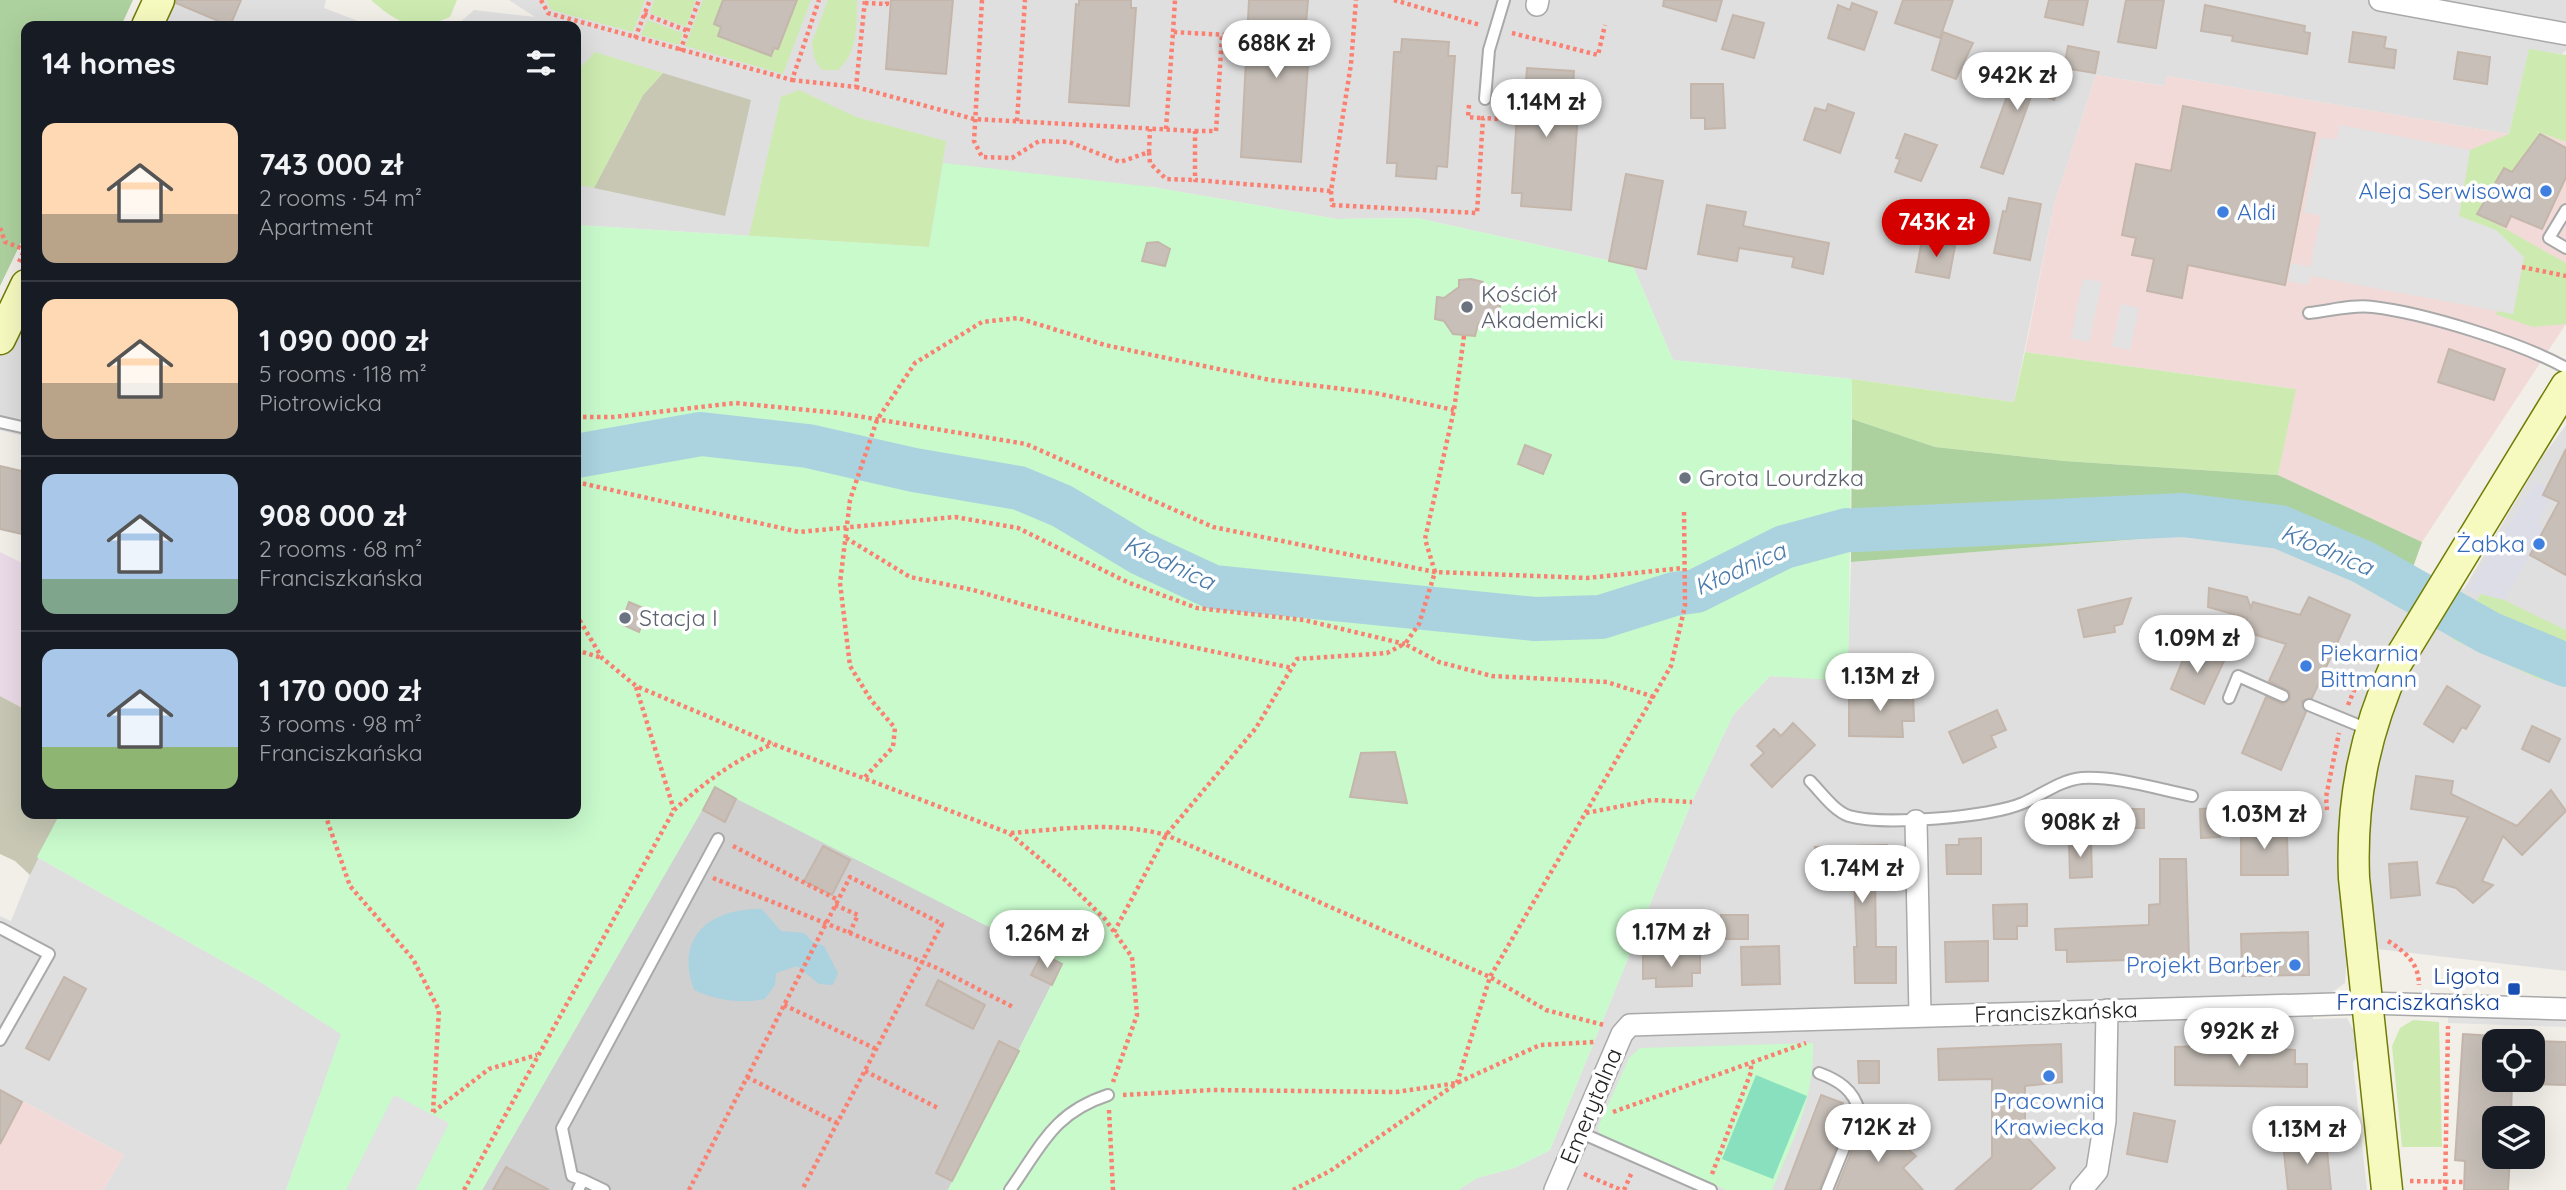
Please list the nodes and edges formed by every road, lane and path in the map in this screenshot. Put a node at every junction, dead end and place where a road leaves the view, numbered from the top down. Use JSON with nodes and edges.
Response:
{"nodes":[{"id":1,"x":159,"y":0,"type":"edge"},
{"id":2,"x":541,"y":0,"type":"edge"},
{"id":3,"x":650,"y":0,"type":"edge"},
{"id":4,"x":699,"y":0,"type":"edge"},
{"id":5,"x":819,"y":0,"type":"edge"},
{"id":6,"x":887,"y":0,"type":"edge"},
{"id":7,"x":982,"y":0,"type":"edge"},
{"id":8,"x":1025,"y":0,"type":"edge"},
{"id":9,"x":1175,"y":0,"type":"edge"},
{"id":10,"x":1356,"y":0,"type":"edge"},
{"id":11,"x":1394,"y":0,"type":"edge"},
{"id":12,"x":1504,"y":0,"type":"edge"},
{"id":13,"x":2380,"y":0,"type":"edge"},
{"id":14,"x":865,"y":1,"type":"edge"},
{"id":15,"x":1537,"y":2,"type":"edge"},
{"id":16,"x":2450,"y":6,"type":"edge"},
{"id":17,"x":644,"y":14,"type":"junction"},
{"id":18,"x":149,"y":21,"type":"edge"},
{"id":19,"x":576,"y":21,"type":"edge"},
{"id":20,"x":581,"y":22,"type":"edge"},
{"id":21,"x":1605,"y":25,"type":"dead end"},
{"id":22,"x":688,"y":31,"type":"junction"},
{"id":23,"x":1173,"y":32,"type":"junction"},
{"id":24,"x":1512,"y":33,"type":"junction"},
{"id":25,"x":2566,"y":34,"type":"edge"},
{"id":26,"x":1222,"y":35,"type":"junction"},
{"id":27,"x":1478,"y":35,"type":"dead end"},
{"id":28,"x":1245,"y":36,"type":"dead end"},
{"id":29,"x":635,"y":38,"type":"junction"},
{"id":30,"x":1508,"y":44,"type":"dead end"},
{"id":31,"x":680,"y":51,"type":"junction"},
{"id":32,"x":792,"y":80,"type":"junction"},
{"id":33,"x":856,"y":87,"type":"junction"},
{"id":34,"x":1470,"y":92,"type":"dead end"},
{"id":35,"x":1502,"y":93,"type":"dead end"},
{"id":36,"x":1485,"y":99,"type":"dead end"},
{"id":37,"x":1483,"y":118,"type":"junction"},
{"id":38,"x":974,"y":119,"type":"junction"},
{"id":39,"x":1017,"y":122,"type":"junction"},
{"id":40,"x":1150,"y":129,"type":"junction"},
{"id":41,"x":1166,"y":129,"type":"junction"},
{"id":42,"x":1195,"y":131,"type":"junction"},
{"id":43,"x":1149,"y":152,"type":"junction"},
{"id":44,"x":1195,"y":180,"type":"junction"},
{"id":45,"x":1331,"y":191,"type":"junction"},
{"id":46,"x":2566,"y":210,"type":"edge"},
{"id":47,"x":0,"y":228,"type":"edge"},
{"id":48,"x":2566,"y":248,"type":"edge"},
{"id":49,"x":21,"y":249,"type":"edge"},
{"id":50,"x":2522,"y":268,"type":"dead end"},
{"id":51,"x":2566,"y":276,"type":"edge"},
{"id":52,"x":21,"y":295,"type":"edge"},
{"id":53,"x":2309,"y":313,"type":"dead end"},
{"id":54,"x":4,"y":331,"type":"edge"},
{"id":55,"x":1464,"y":335,"type":"dead end"},
{"id":56,"x":2566,"y":368,"type":"edge"},
{"id":57,"x":2566,"y":386,"type":"edge"},
{"id":58,"x":1454,"y":410,"type":"junction"},
{"id":59,"x":581,"y":417,"type":"edge"},
{"id":60,"x":877,"y":420,"type":"junction"},
{"id":61,"x":0,"y":422,"type":"edge"},
{"id":62,"x":21,"y":427,"type":"edge"},
{"id":63,"x":581,"y":483,"type":"edge"},
{"id":64,"x":1684,"y":509,"type":"dead end"},
{"id":65,"x":846,"y":527,"type":"junction"},
{"id":66,"x":846,"y":538,"type":"junction"},
{"id":67,"x":1683,"y":568,"type":"junction"},
{"id":68,"x":1436,"y":572,"type":"junction"},
{"id":69,"x":581,"y":622,"type":"edge"},
{"id":70,"x":1405,"y":644,"type":"junction"},
{"id":71,"x":581,"y":652,"type":"edge"},
{"id":72,"x":602,"y":658,"type":"junction"},
{"id":73,"x":1292,"y":668,"type":"junction"},
{"id":74,"x":636,"y":686,"type":"junction"},
{"id":75,"x":2283,"y":696,"type":"dead end"},
{"id":76,"x":1654,"y":697,"type":"junction"},
{"id":77,"x":2229,"y":698,"type":"dead end"},
{"id":78,"x":2309,"y":705,"type":"dead end"},
{"id":79,"x":2370,"y":730,"type":"junction"},
{"id":80,"x":773,"y":744,"type":"junction"},
{"id":81,"x":865,"y":777,"type":"junction"},
{"id":82,"x":1810,"y":780,"type":"dead end"},
{"id":83,"x":2192,"y":796,"type":"dead end"},
{"id":84,"x":1692,"y":802,"type":"dead end"},
{"id":85,"x":674,"y":810,"type":"junction"},
{"id":86,"x":1586,"y":813,"type":"junction"},
{"id":87,"x":327,"y":819,"type":"edge"},
{"id":88,"x":1916,"y":821,"type":"junction"},
{"id":89,"x":1009,"y":833,"type":"junction"},
{"id":90,"x":1166,"y":835,"type":"junction"},
{"id":91,"x":718,"y":839,"type":"joint"},
{"id":92,"x":699,"y":873,"type":"junction"},
{"id":93,"x":837,"y":902,"type":"junction"},
{"id":94,"x":825,"y":924,"type":"junction"},
{"id":95,"x":0,"y":928,"type":"edge"},
{"id":96,"x":1114,"y":932,"type":"junction"},
{"id":97,"x":849,"y":934,"type":"junction"},
{"id":98,"x":2378,"y":935,"type":"dead end"},
{"id":99,"x":921,"y":962,"type":"junction"},
{"id":100,"x":1490,"y":977,"type":"junction"},
{"id":101,"x":2410,"y":986,"type":"dead end"},
{"id":102,"x":2367,"y":1003,"type":"junction"},
{"id":103,"x":784,"y":1005,"type":"junction"},
{"id":104,"x":1013,"y":1007,"type":"dead end"},
{"id":105,"x":2566,"y":1009,"type":"edge"},
{"id":106,"x":2107,"y":1010,"type":"junction"},
{"id":107,"x":1920,"y":1016,"type":"junction"},
{"id":108,"x":2448,"y":1026,"type":"dead end"},
{"id":109,"x":1626,"y":1029,"type":"junction"},
{"id":110,"x":1793,"y":1039,"type":"dead end"},
{"id":111,"x":0,"y":1040,"type":"edge"},
{"id":112,"x":876,"y":1049,"type":"junction"},
{"id":113,"x":538,"y":1055,"type":"junction"},
{"id":114,"x":1751,"y":1063,"type":"junction"},
{"id":115,"x":864,"y":1070,"type":"junction"},
{"id":116,"x":1819,"y":1073,"type":"dead end"},
{"id":117,"x":747,"y":1077,"type":"junction"},
{"id":118,"x":1457,"y":1083,"type":"junction"},
{"id":119,"x":1108,"y":1095,"type":"junction"},
{"id":120,"x":938,"y":1108,"type":"dead end"},
{"id":121,"x":837,"y":1123,"type":"junction"},
{"id":122,"x":1585,"y":1135,"type":"junction"},
{"id":123,"x":2446,"y":1182,"type":"junction"},
{"id":124,"x":2464,"y":1182,"type":"dead end"},
{"id":125,"x":580,"y":1185,"type":"edge"},
{"id":126,"x":2393,"y":1186,"type":"edge"},
{"id":127,"x":1709,"y":1189,"type":"edge"},
{"id":128,"x":464,"y":1190,"type":"edge"},
{"id":129,"x":604,"y":1190,"type":"edge"},
{"id":130,"x":689,"y":1190,"type":"edge"},
{"id":131,"x":802,"y":1190,"type":"edge"},
{"id":132,"x":1010,"y":1190,"type":"edge"},
{"id":133,"x":1113,"y":1190,"type":"edge"},
{"id":134,"x":1293,"y":1190,"type":"edge"},
{"id":135,"x":1555,"y":1190,"type":"edge"},
{"id":136,"x":1621,"y":1190,"type":"edge"},
{"id":137,"x":1827,"y":1190,"type":"edge"},
{"id":138,"x":2081,"y":1190,"type":"edge"},
{"id":139,"x":2445,"y":1190,"type":"edge"}],
"edges":[{"from":1,"to":18,"type":"street"},
{"from":2,"to":19,"type":"path"},
{"from":3,"to":17,"type":"path"},
{"from":4,"to":22,"type":"path"},
{"from":5,"to":32,"type":"path"},
{"from":6,"to":14,"type":"path"},
{"from":7,"to":38,"type":"path"},
{"from":8,"to":39,"type":"path"},
{"from":9,"to":23,"type":"path"},
{"from":10,"to":45,"type":"path"},
{"from":11,"to":27,"type":"path"},
{"from":12,"to":36,"type":"lane"},
{"from":13,"to":16,"type":"street"},
{"from":14,"to":33,"type":"path"},
{"from":15,"to":24,"type":"path"},
{"from":16,"to":25,"type":"street"},
{"from":17,"to":22,"type":"path"},
{"from":17,"to":29,"type":"path"},
{"from":20,"to":29,"type":"path"},
{"from":21,"to":24,"type":"path"},
{"from":22,"to":31,"type":"path"},
{"from":23,"to":26,"type":"path"},
{"from":23,"to":41,"type":"path"},
{"from":24,"to":30,"type":"path"},
{"from":26,"to":28,"type":"path"},
{"from":26,"to":42,"type":"path"},
{"from":29,"to":31,"type":"path"},
{"from":31,"to":32,"type":"path"},
{"from":32,"to":33,"type":"path"},
{"from":33,"to":38,"type":"path"},
{"from":34,"to":37,"type":"path"},
{"from":35,"to":37,"type":"path"},
{"from":37,"to":45,"type":"path"},
{"from":38,"to":39,"type":"path"},
{"from":38,"to":43,"type":"path"},
{"from":39,"to":40,"type":"path"},
{"from":40,"to":41,"type":"path"},
{"from":40,"to":43,"type":"path"},
{"from":41,"to":42,"type":"path"},
{"from":42,"to":44,"type":"path"},
{"from":43,"to":44,"type":"path"},
{"from":44,"to":45,"type":"path"},
{"from":46,"to":48,"type":"lane"},
{"from":47,"to":49,"type":"path"},
{"from":50,"to":51,"type":"path"},
{"from":52,"to":54,"type":"street"},
{"from":53,"to":56,"type":"lane"},
{"from":55,"to":58,"type":"path"},
{"from":57,"to":79,"type":"street"},
{"from":58,"to":60,"type":"path"},
{"from":58,"to":68,"type":"path"},
{"from":59,"to":60,"type":"path"},
{"from":60,"to":65,"type":"path"},
{"from":60,"to":68,"type":"path"},
{"from":61,"to":62,"type":"lane"},
{"from":63,"to":65,"type":"path"},
{"from":64,"to":67,"type":"path"},
{"from":65,"to":66,"type":"path"},
{"from":65,"to":70,"type":"path"},
{"from":66,"to":73,"type":"path"},
{"from":66,"to":81,"type":"path"},
{"from":67,"to":68,"type":"path"},
{"from":67,"to":76,"type":"path"},
{"from":68,"to":70,"type":"path"},
{"from":69,"to":72,"type":"path"},
{"from":70,"to":73,"type":"path"},
{"from":70,"to":76,"type":"path"},
{"from":71,"to":72,"type":"path"},
{"from":72,"to":74,"type":"path"},
{"from":73,"to":90,"type":"path"},
{"from":74,"to":80,"type":"path"},
{"from":74,"to":85,"type":"path"},
{"from":75,"to":77,"type":"lane"},
{"from":76,"to":86,"type":"path"},
{"from":78,"to":79,"type":"lane"},
{"from":79,"to":102,"type":"street"},
{"from":80,"to":81,"type":"path"},
{"from":80,"to":85,"type":"path"},
{"from":81,"to":89,"type":"path"},
{"from":82,"to":88,"type":"lane"},
{"from":83,"to":88,"type":"lane"},
{"from":84,"to":86,"type":"path"},
{"from":85,"to":113,"type":"path"},
{"from":86,"to":100,"type":"path"},
{"from":87,"to":113,"type":"path"},
{"from":88,"to":107,"type":"street"},
{"from":89,"to":90,"type":"path"},
{"from":89,"to":96,"type":"path"},
{"from":90,"to":96,"type":"path"},
{"from":90,"to":100,"type":"path"},
{"from":91,"to":92,"type":"lane"},
{"from":91,"to":93,"type":"path"},
{"from":92,"to":94,"type":"path"},
{"from":92,"to":125,"type":"lane"},
{"from":93,"to":94,"type":"path"},
{"from":93,"to":97,"type":"path"},
{"from":93,"to":99,"type":"path"},
{"from":94,"to":97,"type":"path"},
{"from":94,"to":103,"type":"path"},
{"from":95,"to":111,"type":"lane"},
{"from":96,"to":119,"type":"path"},
{"from":97,"to":99,"type":"path"},
{"from":98,"to":101,"type":"path"},
{"from":99,"to":104,"type":"path"},
{"from":99,"to":112,"type":"path"},
{"from":100,"to":109,"type":"path"},
{"from":100,"to":118,"type":"path"},
{"from":102,"to":105,"type":"street","name":"Franciszkańska"},
{"from":102,"to":106,"type":"street","name":"Franciszkańska"},
{"from":102,"to":126,"type":"street"},
{"from":103,"to":112,"type":"path"},
{"from":103,"to":117,"type":"path"},
{"from":106,"to":107,"type":"street","name":"Franciszkańska"},
{"from":106,"to":138,"type":"street"},
{"from":107,"to":109,"type":"street","name":"Franciszkańska"},
{"from":108,"to":123,"type":"path"},
{"from":109,"to":118,"type":"path"},
{"from":109,"to":122,"type":"street","name":"Emerytalna"},
{"from":110,"to":114,"type":"path"},
{"from":112,"to":115,"type":"path"},
{"from":113,"to":128,"type":"path"},
{"from":114,"to":122,"type":"path"},
{"from":114,"to":127,"type":"path"},
{"from":115,"to":120,"type":"path"},
{"from":115,"to":121,"type":"path"},
{"from":116,"to":137,"type":"lane"},
{"from":117,"to":121,"type":"path"},
{"from":117,"to":130,"type":"path"},
{"from":118,"to":119,"type":"path"},
{"from":118,"to":134,"type":"path"},
{"from":119,"to":132,"type":"lane"},
{"from":119,"to":133,"type":"path"},
{"from":121,"to":131,"type":"path"},
{"from":122,"to":127,"type":"lane"},
{"from":122,"to":135,"type":"street","name":"Emerytalna"},
{"from":122,"to":136,"type":"path"},
{"from":123,"to":124,"type":"path"},
{"from":123,"to":126,"type":"path"},
{"from":123,"to":139,"type":"path"},
{"from":125,"to":129,"type":"lane"}]}
